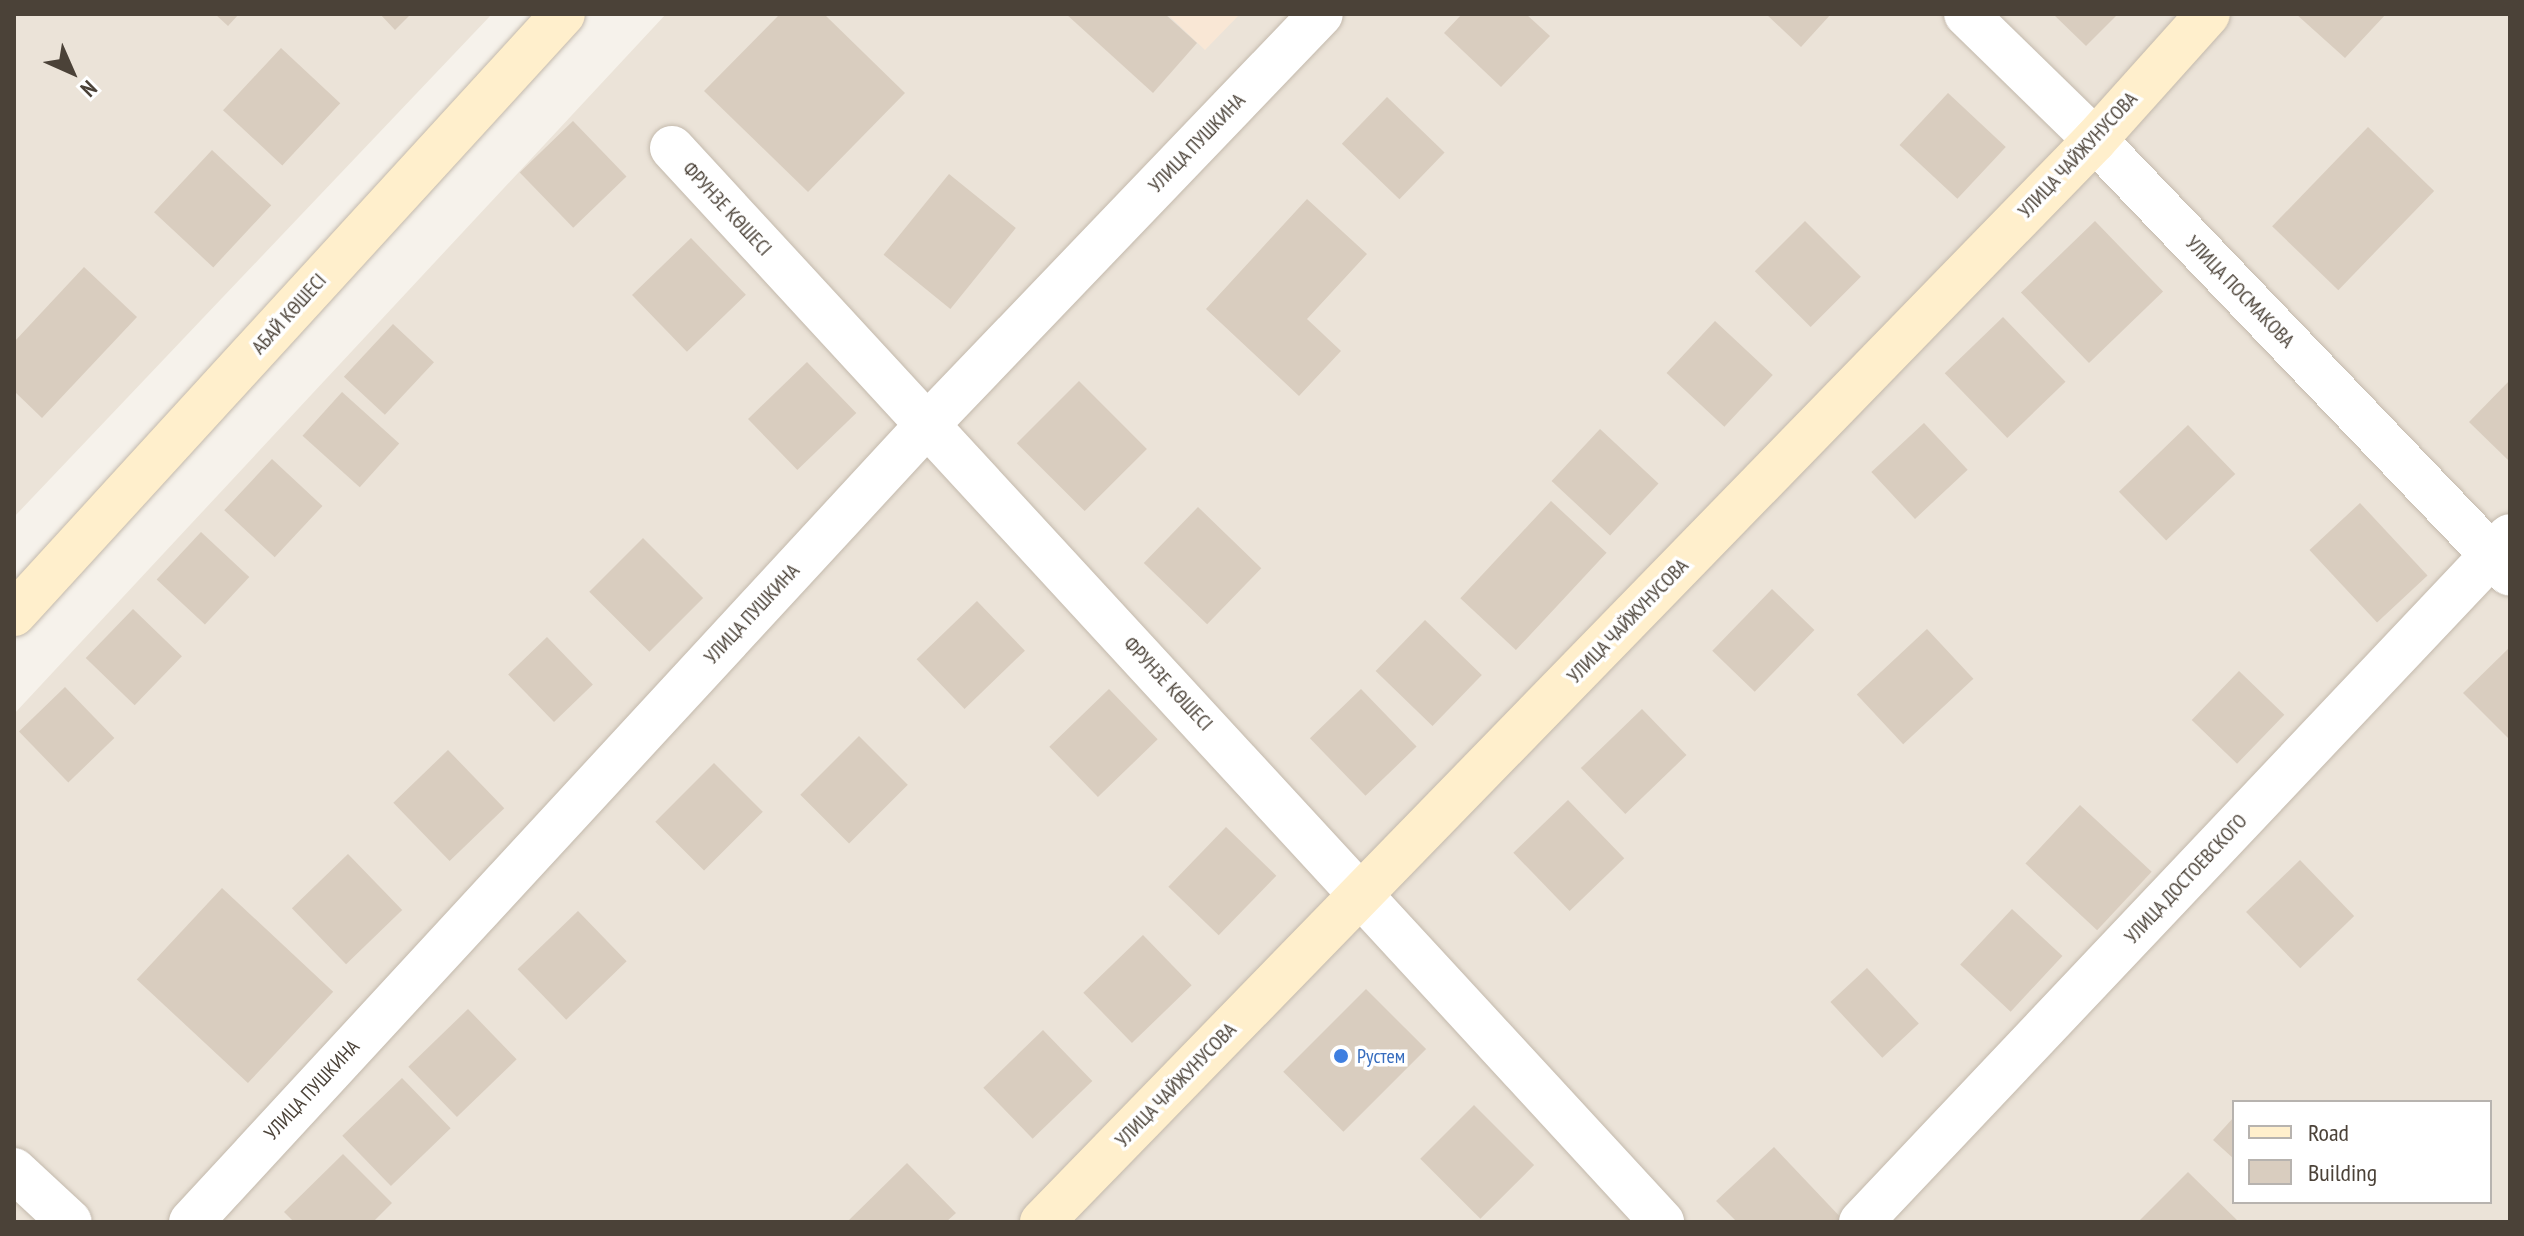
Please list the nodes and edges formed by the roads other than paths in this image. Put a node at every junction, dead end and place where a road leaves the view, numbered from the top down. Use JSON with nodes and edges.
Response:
{"nodes":[{"id":1,"x":1321,"y":14,"type":"edge"},
{"id":2,"x":1966,"y":14,"type":"edge"},
{"id":3,"x":2208,"y":14,"type":"edge"},
{"id":4,"x":558,"y":16,"type":"edge"},
{"id":5,"x":2095,"y":140,"type":"junction"},
{"id":6,"x":672,"y":148,"type":"dead end"},
{"id":7,"x":927,"y":425,"type":"junction"},
{"id":8,"x":2504,"y":555,"type":"edge"},
{"id":9,"x":14,"y":614,"type":"edge"},
{"id":10,"x":1363,"y":895,"type":"junction"},
{"id":11,"x":14,"y":1170,"type":"edge"},
{"id":12,"x":70,"y":1222,"type":"edge"},
{"id":13,"x":191,"y":1222,"type":"edge"},
{"id":14,"x":1042,"y":1222,"type":"edge"},
{"id":15,"x":1662,"y":1222,"type":"edge"},
{"id":16,"x":1861,"y":1222,"type":"edge"}],
"edges":[{"from":1,"to":7,"type":"street","name":"УЛИЦА ПУШКИНА"},
{"from":2,"to":5,"type":"street","name":"УЛИЦА ПОСМАКОВА"},
{"from":3,"to":5,"type":"street","name":"УЛИЦА ЧАЙЖУНУСОВА"},
{"from":4,"to":9,"type":"street","name":"АБАЙ КӨШЕСІ"},
{"from":5,"to":8,"type":"street","name":"УЛИЦА ПОСМАКОВА"},
{"from":5,"to":10,"type":"street","name":"УЛИЦА ЧАЙЖУНУСОВА"},
{"from":6,"to":7,"type":"street","name":"ФРУНЗЕ КӨШЕСІ"},
{"from":7,"to":10,"type":"street","name":"ФРУНЗЕ КӨШЕСІ"},
{"from":7,"to":13,"type":"street","name":"УЛИЦА ПУШКИНА"},
{"from":8,"to":16,"type":"street","name":"УЛИЦА ДОСТОЕВСКОГО"},
{"from":10,"to":14,"type":"street","name":"УЛИЦА ЧАЙЖУНУСОВА"},
{"from":10,"to":15,"type":"street","name":"ФРУНЗЕ КӨШЕСІ"},
{"from":11,"to":12,"type":"street"}]}
